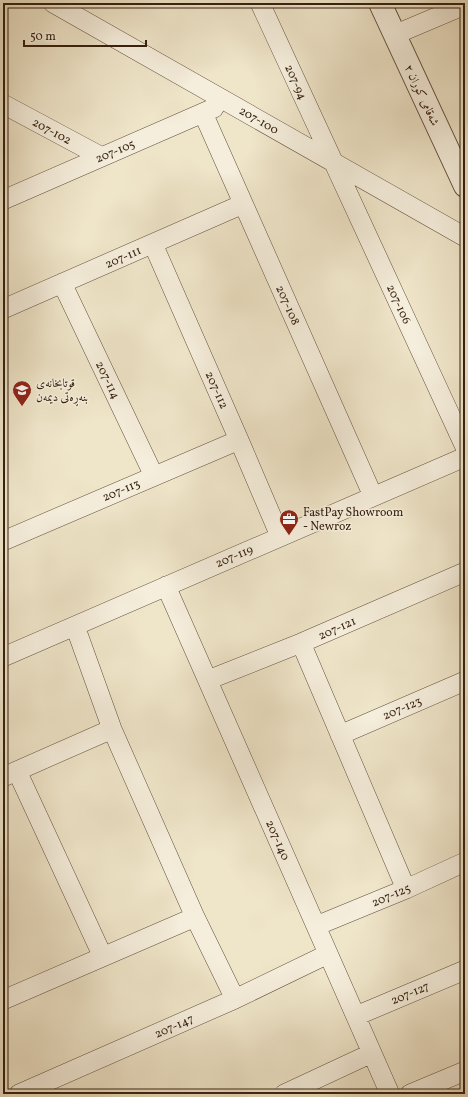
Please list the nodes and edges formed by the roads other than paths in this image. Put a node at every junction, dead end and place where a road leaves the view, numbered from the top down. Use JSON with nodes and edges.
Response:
{"nodes":[{"id":1,"x":53,"y":3,"type":"edge"},
{"id":2,"x":260,"y":3,"type":"edge"},
{"id":3,"x":380,"y":3,"type":"edge"},
{"id":4,"x":465,"y":5,"type":"edge"},
{"id":5,"x":394,"y":35,"type":"junction"},
{"id":6,"x":228,"y":102,"type":"junction"},
{"id":7,"x":3,"y":104,"type":"edge"},
{"id":8,"x":203,"y":114,"type":"junction"},
{"id":9,"x":102,"y":157,"type":"junction"},
{"id":10,"x":332,"y":162,"type":"junction"},
{"id":11,"x":465,"y":186,"type":"edge"},
{"id":12,"x":3,"y":200,"type":"edge"},
{"id":13,"x":243,"y":204,"type":"junction"},
{"id":14,"x":465,"y":237,"type":"edge"},
{"id":15,"x":152,"y":244,"type":"junction"},
{"id":16,"x":62,"y":283,"type":"junction"},
{"id":17,"x":3,"y":309,"type":"edge"},
{"id":18,"x":239,"y":440,"type":"junction"},
{"id":19,"x":465,"y":447,"type":"edge"},
{"id":20,"x":465,"y":457,"type":"edge"},
{"id":21,"x":154,"y":476,"type":"junction"},
{"id":22,"x":373,"y":496,"type":"junction"},
{"id":23,"x":280,"y":536,"type":"junction"},
{"id":24,"x":3,"y":541,"type":"edge"},
{"id":25,"x":465,"y":572,"type":"edge"},
{"id":26,"x":166,"y":586,"type":"junction"},
{"id":27,"x":75,"y":626,"type":"junction"},
{"id":28,"x":301,"y":643,"type":"junction"},
{"id":29,"x":3,"y":657,"type":"edge"},
{"id":30,"x":208,"y":680,"type":"junction"},
{"id":31,"x":465,"y":681,"type":"edge"},
{"id":32,"x":112,"y":730,"type":"junction"},
{"id":33,"x":340,"y":735,"type":"junction"},
{"id":34,"x":10,"y":774,"type":"edge"},
{"id":35,"x":465,"y":862,"type":"edge"},
{"id":36,"x":406,"y":889,"type":"junction"},
{"id":37,"x":195,"y":917,"type":"junction"},
{"id":38,"x":316,"y":926,"type":"junction"},
{"id":39,"x":328,"y":954,"type":"junction"},
{"id":40,"x":103,"y":957,"type":"junction"},
{"id":41,"x":465,"y":970,"type":"edge"},
{"id":42,"x":235,"y":999,"type":"junction"},
{"id":43,"x":3,"y":1000,"type":"edge"},
{"id":44,"x":356,"y":1016,"type":"junction"},
{"id":45,"x":372,"y":1053,"type":"junction"},
{"id":46,"x":465,"y":1071,"type":"edge"},
{"id":47,"x":19,"y":1094,"type":"edge"},
{"id":48,"x":284,"y":1094,"type":"edge"},
{"id":49,"x":390,"y":1094,"type":"edge"},
{"id":50,"x":410,"y":1094,"type":"edge"}],
"edges":[{"from":1,"to":6,"type":"street","name":"207-100"},
{"from":2,"to":10,"type":"street","name":"207-94"},
{"from":3,"to":5,"type":"street","name":"شەقامی کوران ٢"},
{"from":4,"to":5,"type":"street"},
{"from":5,"to":11,"type":"street","name":"شەقامی کوران ٢"},
{"from":6,"to":8,"type":"street","name":"207-105"},
{"from":6,"to":10,"type":"street","name":"207-100"},
{"from":7,"to":9,"type":"street","name":"207-102"},
{"from":8,"to":9,"type":"street","name":"207-105"},
{"from":8,"to":13,"type":"street","name":"207-108"},
{"from":9,"to":12,"type":"street","name":"207-105"},
{"from":10,"to":14,"type":"street","name":"207-100"},
{"from":10,"to":19,"type":"street","name":"207-106"},
{"from":13,"to":15,"type":"street","name":"207-111"},
{"from":13,"to":22,"type":"street","name":"207-108"},
{"from":15,"to":16,"type":"street","name":"207-111"},
{"from":15,"to":18,"type":"street","name":"207-112"},
{"from":16,"to":17,"type":"street","name":"207-111"},
{"from":16,"to":21,"type":"street","name":"207-114"},
{"from":18,"to":21,"type":"street","name":"207-113"},
{"from":18,"to":23,"type":"street","name":"207-112"},
{"from":20,"to":22,"type":"street","name":"207-119"},
{"from":21,"to":24,"type":"street","name":"207-113"},
{"from":22,"to":23,"type":"street","name":"207-119"},
{"from":23,"to":26,"type":"street","name":"207-119"},
{"from":25,"to":28,"type":"street","name":"207-121"},
{"from":26,"to":27,"type":"street","name":"207-119"},
{"from":26,"to":30,"type":"street","name":"207-140"},
{"from":27,"to":29,"type":"street","name":"207-119"},
{"from":27,"to":32,"type":"street"},
{"from":28,"to":30,"type":"street","name":"207-121"},
{"from":28,"to":33,"type":"street"},
{"from":30,"to":38,"type":"street","name":"207-140"},
{"from":31,"to":33,"type":"street","name":"207-123"},
{"from":32,"to":34,"type":"street"},
{"from":32,"to":37,"type":"street"},
{"from":33,"to":36,"type":"street"},
{"from":34,"to":40,"type":"street"},
{"from":35,"to":36,"type":"street","name":"207-125"},
{"from":36,"to":38,"type":"street","name":"207-125"},
{"from":37,"to":40,"type":"street"},
{"from":37,"to":42,"type":"street"},
{"from":38,"to":39,"type":"street","name":"207-140"},
{"from":39,"to":42,"type":"street","name":"207-147"},
{"from":39,"to":44,"type":"street","name":"207-140"},
{"from":40,"to":43,"type":"street"},
{"from":41,"to":44,"type":"street","name":"207-127"},
{"from":42,"to":47,"type":"street","name":"207-147"},
{"from":44,"to":45,"type":"street","name":"207-140"},
{"from":45,"to":48,"type":"street"},
{"from":45,"to":49,"type":"street","name":"207-140"},
{"from":46,"to":50,"type":"street"}]}
